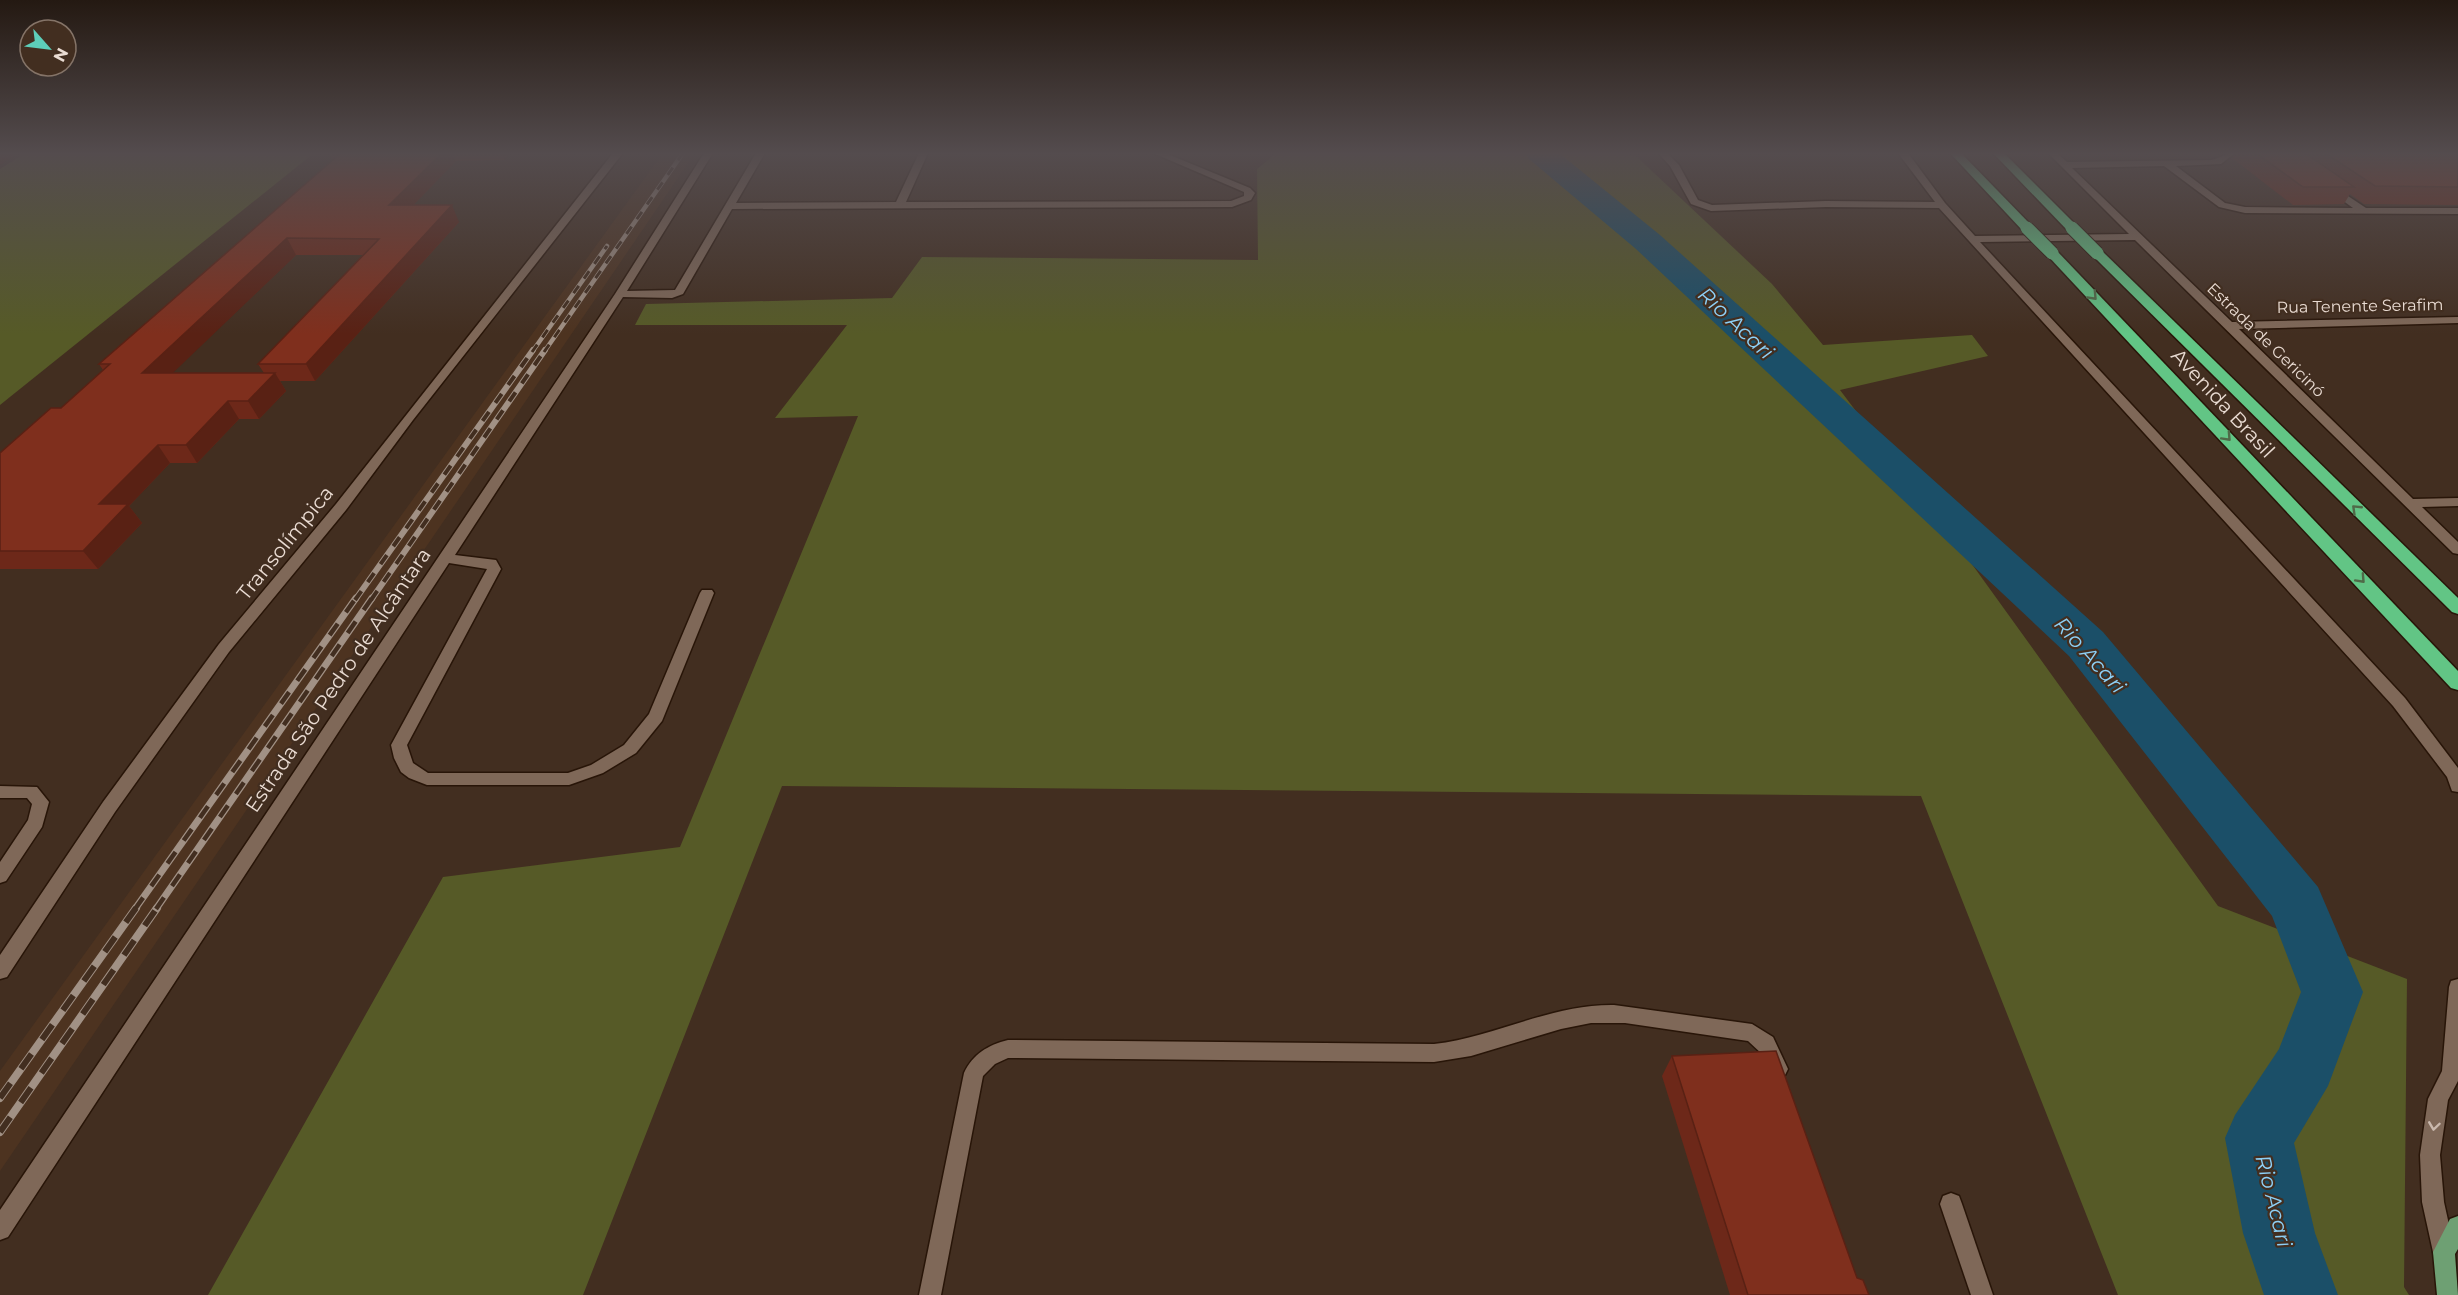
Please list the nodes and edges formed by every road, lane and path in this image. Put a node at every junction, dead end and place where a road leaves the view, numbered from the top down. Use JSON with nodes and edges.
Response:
{"nodes":[{"id":1,"x":570,"y":213,"type":"edge"},
{"id":2,"x":670,"y":213,"type":"edge"},
{"id":3,"x":725,"y":213,"type":"edge"},
{"id":4,"x":1949,"y":213,"type":"edge"},
{"id":5,"x":2013,"y":213,"type":"edge"},
{"id":6,"x":2058,"y":213,"type":"edge"},
{"id":7,"x":2114,"y":213,"type":"edge"},
{"id":8,"x":2138,"y":237,"type":"junction"},
{"id":9,"x":1972,"y":239,"type":"junction"},
{"id":10,"x":620,"y":294,"type":"junction"},
{"id":11,"x":2458,"y":320,"type":"edge"},
{"id":12,"x":2227,"y":326,"type":"junction"},
{"id":13,"x":2458,"y":502,"type":"edge"},
{"id":14,"x":2410,"y":503,"type":"junction"},
{"id":15,"x":2458,"y":550,"type":"edge"},
{"id":16,"x":444,"y":558,"type":"junction"},
{"id":17,"x":706,"y":593,"type":"dead end"},
{"id":18,"x":2458,"y":608,"type":"edge"},
{"id":19,"x":2458,"y":683,"type":"edge"},
{"id":20,"x":2458,"y":786,"type":"edge"},
{"id":21,"x":0,"y":792,"type":"edge"},
{"id":22,"x":0,"y":876,"type":"edge"},
{"id":23,"x":0,"y":971,"type":"edge"},
{"id":24,"x":2458,"y":987,"type":"edge"},
{"id":25,"x":2455,"y":1077,"type":"edge"},
{"id":26,"x":1783,"y":1083,"type":"edge"},
{"id":27,"x":1951,"y":1204,"type":"dead end"},
{"id":28,"x":2458,"y":1227,"type":"edge"},
{"id":29,"x":0,"y":1229,"type":"edge"},
{"id":30,"x":2444,"y":1252,"type":"junction"},
{"id":31,"x":930,"y":1295,"type":"edge"},
{"id":32,"x":1982,"y":1295,"type":"edge"},
{"id":33,"x":2448,"y":1295,"type":"edge"}],
"edges":[{"from":1,"to":23,"type":"street","name":"Transolímpica"},
{"from":2,"to":10,"type":"street","name":"Estrada São Pedro de Alcântara"},
{"from":3,"to":10,"type":"street"},
{"from":4,"to":9,"type":"street"},
{"from":5,"to":19,"type":"highway","name":"Avenida Brasil","one_way":true,"bridge":true},
{"from":18,"to":6,"type":"highway","name":"Avenida Brasil","one_way":true,"bridge":true},
{"from":7,"to":8,"type":"street","name":"Estrada de Gericinó"},
{"from":8,"to":9,"type":"street"},
{"from":8,"to":12,"type":"street","name":"Estrada de Gericinó"},
{"from":9,"to":20,"type":"street"},
{"from":10,"to":16,"type":"street","name":"Estrada São Pedro de Alcântara"},
{"from":11,"to":12,"type":"street","name":"Rua Tenente Serafim"},
{"from":12,"to":14,"type":"street","name":"Estrada de Gericinó"},
{"from":13,"to":14,"type":"street"},
{"from":14,"to":15,"type":"street","name":"Estrada de Gericinó"},
{"from":16,"to":17,"type":"street"},
{"from":16,"to":29,"type":"street","name":"Estrada São Pedro de Alcântara"},
{"from":21,"to":22,"type":"street"},
{"from":24,"to":25,"type":"street"},
{"from":25,"to":30,"type":"street","one_way":true},
{"from":26,"to":31,"type":"street"},
{"from":27,"to":32,"type":"street"},
{"from":28,"to":30,"type":"main road"},
{"from":30,"to":33,"type":"main road"}]}
